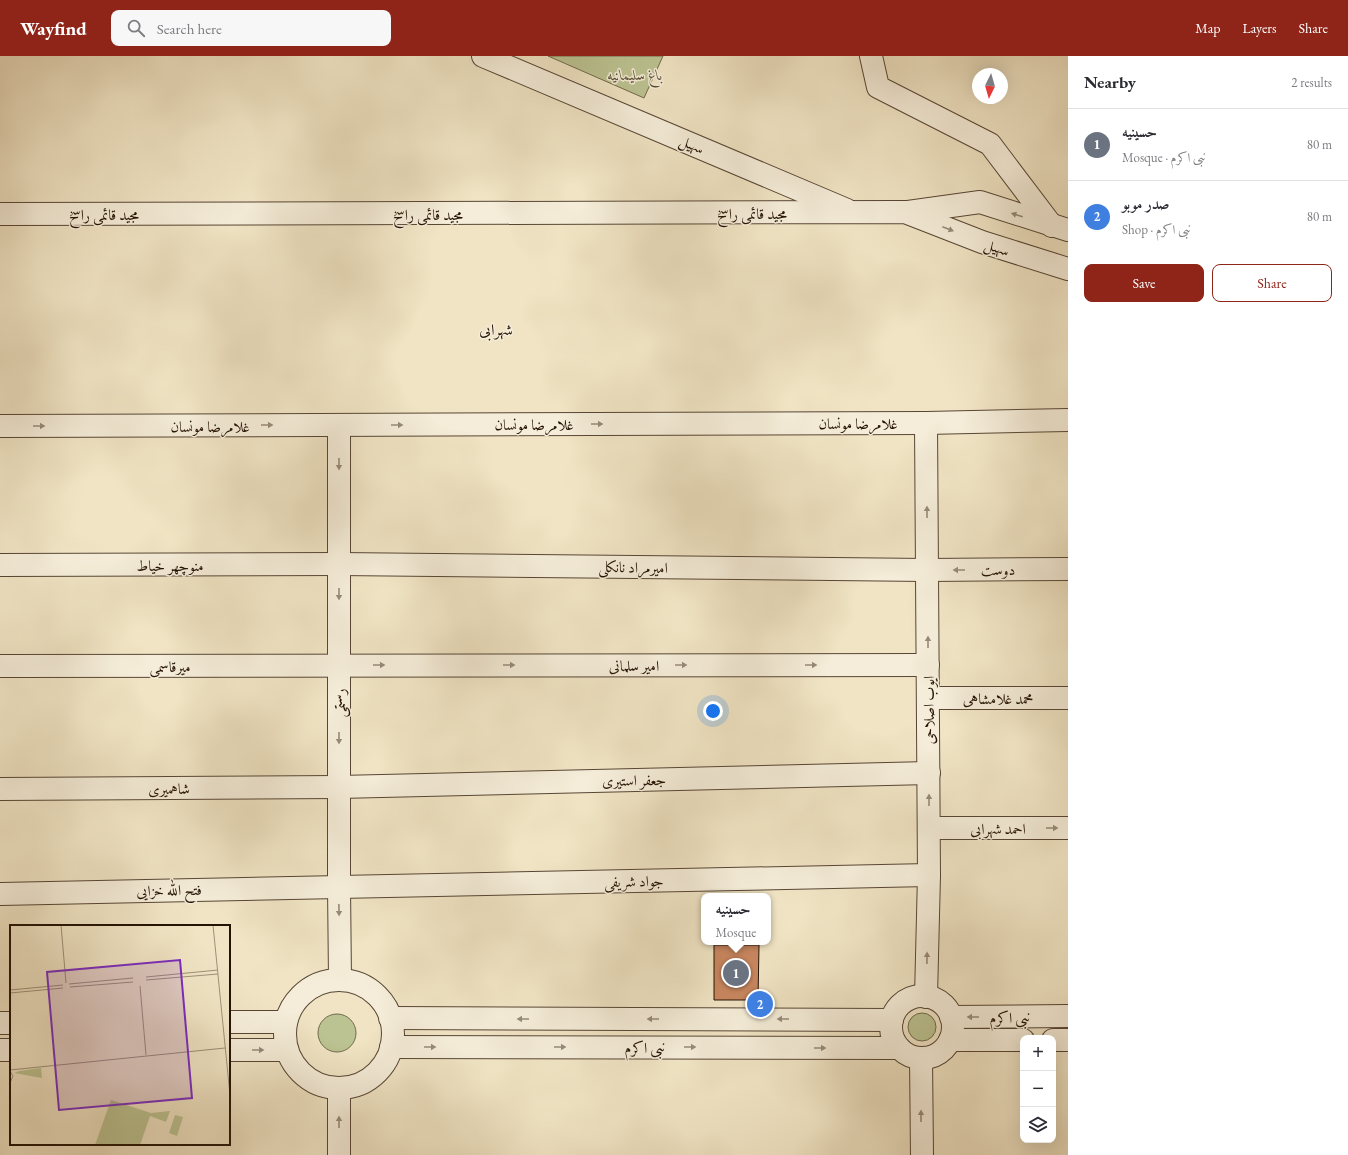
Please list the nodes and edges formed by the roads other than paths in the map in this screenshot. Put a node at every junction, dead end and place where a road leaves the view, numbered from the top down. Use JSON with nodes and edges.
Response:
{"nodes":[{"id":1,"x":483,"y":56,"type":"edge"},
{"id":2,"x":871,"y":56,"type":"edge"},
{"id":3,"x":905,"y":212,"type":"junction"},
{"id":4,"x":856,"y":213,"type":"junction"},
{"id":5,"x":0,"y":214,"type":"edge"},
{"id":6,"x":1060,"y":228,"type":"edge"},
{"id":7,"x":1068,"y":269,"type":"edge"},
{"id":8,"x":1068,"y":420,"type":"edge"},
{"id":9,"x":926,"y":423,"type":"junction"},
{"id":10,"x":339,"y":425,"type":"junction"},
{"id":11,"x":0,"y":426,"type":"edge"},
{"id":12,"x":339,"y":564,"type":"junction"},
{"id":13,"x":0,"y":565,"type":"edge"},
{"id":14,"x":1068,"y":569,"type":"edge"},
{"id":15,"x":927,"y":570,"type":"junction"},
{"id":16,"x":340,"y":665,"type":"junction"},
{"id":17,"x":928,"y":665,"type":"junction"},
{"id":18,"x":0,"y":666,"type":"edge"},
{"id":19,"x":928,"y":698,"type":"junction"},
{"id":20,"x":1068,"y":698,"type":"edge"},
{"id":21,"x":929,"y":773,"type":"junction"},
{"id":22,"x":339,"y":787,"type":"junction"},
{"id":23,"x":0,"y":789,"type":"edge"},
{"id":24,"x":929,"y":828,"type":"junction"},
{"id":25,"x":1068,"y":828,"type":"edge"},
{"id":26,"x":929,"y":875,"type":"junction"},
{"id":27,"x":339,"y":886,"type":"junction"},
{"id":28,"x":0,"y":894,"type":"edge"},
{"id":29,"x":340,"y":980,"type":"junction"},
{"id":30,"x":926,"y":997,"type":"junction"},
{"id":31,"x":1068,"y":1016,"type":"edge"},
{"id":32,"x":951,"y":1017,"type":"junction"},
{"id":33,"x":390,"y":1018,"type":"junction"},
{"id":34,"x":892,"y":1020,"type":"junction"},
{"id":35,"x":230,"y":1022,"type":"edge"},
{"id":36,"x":286,"y":1022,"type":"junction"},
{"id":37,"x":950,"y":1040,"type":"junction"},
{"id":38,"x":1020,"y":1040,"type":"edge"},
{"id":39,"x":1056,"y":1040,"type":"edge"},
{"id":40,"x":1068,"y":1040,"type":"edge"},
{"id":41,"x":391,"y":1047,"type":"junction"},
{"id":42,"x":899,"y":1048,"type":"junction"},
{"id":43,"x":230,"y":1050,"type":"edge"},
{"id":44,"x":287,"y":1050,"type":"junction"},
{"id":45,"x":921,"y":1058,"type":"junction"},
{"id":46,"x":339,"y":1088,"type":"junction"},
{"id":47,"x":339,"y":1155,"type":"edge"},
{"id":48,"x":922,"y":1155,"type":"edge"}],
"edges":[{"from":1,"to":4,"type":"street","name":"سهیل"},
{"from":2,"to":6,"type":"street"},
{"from":3,"to":4,"type":"street","name":"سهیل"},
{"from":6,"to":3,"type":"street","name":"سهیل","one_way":true},
{"from":3,"to":7,"type":"street","name":"سهیل","one_way":true},
{"from":4,"to":5,"type":"street","name":"مجید قائمی راسخ"},
{"from":8,"to":9,"type":"street","name":"غلامرضا مونسان"},
{"from":10,"to":9,"type":"street","name":"غلامرضا مونسان","one_way":true},
{"from":15,"to":9,"type":"street","name":"ایوب اصلاحی","one_way":true},
{"from":11,"to":10,"type":"street","name":"غلامرضا مونسان","one_way":true},
{"from":10,"to":12,"type":"street","name":"رستمی","one_way":true},
{"from":12,"to":13,"type":"street","name":"منوچهر خیاط"},
{"from":12,"to":15,"type":"street","name":"امیرمراد نانکلی"},
{"from":12,"to":16,"type":"street","name":"رستمی","one_way":true},
{"from":14,"to":15,"type":"street","name":"دوست","one_way":true},
{"from":17,"to":15,"type":"street","name":"ایوب اصلاحی","one_way":true},
{"from":16,"to":17,"type":"street","name":"امیر سلمانی","one_way":true},
{"from":16,"to":18,"type":"street","name":"میرقاسمی"},
{"from":16,"to":22,"type":"street","name":"رستمی","one_way":true},
{"from":17,"to":19,"type":"street","name":"ایوب اصلاحی"},
{"from":19,"to":20,"type":"street","name":"محمد غلامشاهی"},
{"from":19,"to":21,"type":"street","name":"ایوب اصلاحی"},
{"from":21,"to":22,"type":"street","name":"جعفر استیری"},
{"from":24,"to":21,"type":"street","name":"ایوب اصلاحی","one_way":true},
{"from":22,"to":23,"type":"street","name":"شاهمیری"},
{"from":22,"to":27,"type":"street","name":"رستمی"},
{"from":24,"to":25,"type":"street","name":"احمد شهرابی","one_way":true},
{"from":24,"to":26,"type":"street","name":"ایوب اصلاحی"},
{"from":26,"to":27,"type":"street","name":"جواد شریفی"},
{"from":30,"to":26,"type":"street","name":"ایوب اصلاحی","one_way":true},
{"from":27,"to":28,"type":"street","name":"فتح الله خزایی"},
{"from":27,"to":29,"type":"street","name":"رستمی","one_way":true},
{"from":29,"to":33,"type":"street"},
{"from":29,"to":36,"type":"street"},
{"from":30,"to":32,"type":"street"},
{"from":30,"to":34,"type":"street"},
{"from":31,"to":32,"type":"street","name":"نبی اکرم","one_way":true},
{"from":32,"to":37,"type":"street"},
{"from":34,"to":33,"type":"street","name":"نبی اکرم","one_way":true},
{"from":33,"to":41,"type":"street"},
{"from":34,"to":42,"type":"street"},
{"from":35,"to":36,"type":"street"},
{"from":36,"to":44,"type":"street"},
{"from":37,"to":38,"type":"street","name":"نبی اکرم"},
{"from":37,"to":45,"type":"street"},
{"from":39,"to":40,"type":"street"},
{"from":41,"to":42,"type":"street","name":"نبی اکرم","one_way":true},
{"from":41,"to":46,"type":"street"},
{"from":42,"to":45,"type":"street"},
{"from":43,"to":44,"type":"street","one_way":true},
{"from":44,"to":46,"type":"street"},
{"from":48,"to":45,"type":"street","one_way":true},
{"from":47,"to":46,"type":"street","one_way":true}]}
